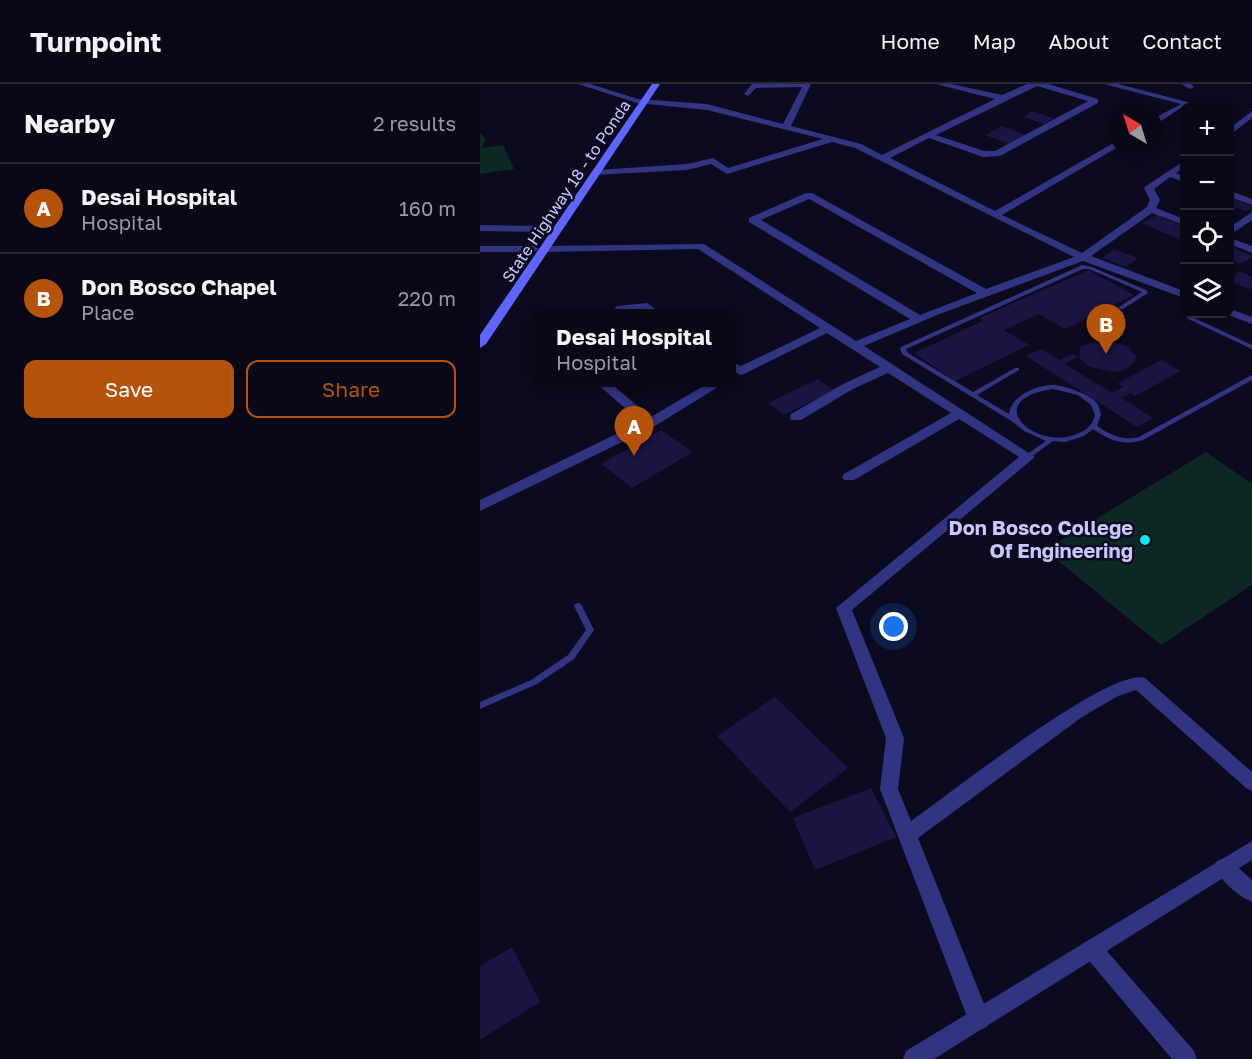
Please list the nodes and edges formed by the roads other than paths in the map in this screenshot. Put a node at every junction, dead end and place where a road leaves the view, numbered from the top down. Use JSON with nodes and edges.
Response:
{"nodes":[{"id":1,"x":582,"y":84,"type":"edge"},
{"id":2,"x":648,"y":84,"type":"edge"},
{"id":3,"x":656,"y":84,"type":"edge"},
{"id":4,"x":806,"y":84,"type":"edge"},
{"id":5,"x":940,"y":84,"type":"edge"},
{"id":6,"x":1034,"y":84,"type":"edge"},
{"id":7,"x":1039,"y":84,"type":"edge"},
{"id":8,"x":1108,"y":84,"type":"edge"},
{"id":9,"x":748,"y":94,"type":"dead end"},
{"id":10,"x":1003,"y":98,"type":"junction"},
{"id":11,"x":641,"y":101,"type":"junction"},
{"id":12,"x":1184,"y":102,"type":"edge"},
{"id":13,"x":1180,"y":108,"type":"edge"},
{"id":14,"x":1252,"y":114,"type":"edge"},
{"id":15,"x":1162,"y":118,"type":"edge"},
{"id":16,"x":1248,"y":123,"type":"edge"},
{"id":17,"x":786,"y":127,"type":"junction"},
{"id":18,"x":1234,"y":130,"type":"edge"},
{"id":19,"x":928,"y":135,"type":"junction"},
{"id":20,"x":832,"y":139,"type":"junction"},
{"id":21,"x":1108,"y":149,"type":"edge"},
{"id":22,"x":883,"y":158,"type":"junction"},
{"id":23,"x":1180,"y":167,"type":"edge"},
{"id":24,"x":596,"y":173,"type":"junction"},
{"id":25,"x":1169,"y":174,"type":"junction"},
{"id":26,"x":1180,"y":178,"type":"edge"},
{"id":27,"x":1234,"y":195,"type":"edge"},
{"id":28,"x":1252,"y":202,"type":"edge"},
{"id":29,"x":1151,"y":209,"type":"junction"},
{"id":30,"x":995,"y":215,"type":"junction"},
{"id":31,"x":1252,"y":215,"type":"edge"},
{"id":32,"x":1180,"y":220,"type":"edge"},
{"id":33,"x":480,"y":228,"type":"edge"},
{"id":34,"x":548,"y":229,"type":"junction"},
{"id":35,"x":1234,"y":229,"type":"edge"},
{"id":36,"x":1234,"y":243,"type":"edge"},
{"id":37,"x":480,"y":249,"type":"edge"},
{"id":38,"x":539,"y":249,"type":"junction"},
{"id":39,"x":1252,"y":250,"type":"edge"},
{"id":40,"x":1083,"y":257,"type":"junction"},
{"id":41,"x":985,"y":293,"type":"junction"},
{"id":42,"x":1180,"y":293,"type":"edge"},
{"id":43,"x":1121,"y":308,"type":"dead end"},
{"id":44,"x":620,"y":309,"type":"edge"},
{"id":45,"x":651,"y":309,"type":"edge"},
{"id":46,"x":1234,"y":314,"type":"edge"},
{"id":47,"x":1190,"y":318,"type":"dead end"},
{"id":48,"x":919,"y":319,"type":"junction"},
{"id":49,"x":1252,"y":321,"type":"edge"},
{"id":50,"x":480,"y":327,"type":"edge"},
{"id":51,"x":827,"y":329,"type":"junction"},
{"id":52,"x":480,"y":344,"type":"edge"},
{"id":53,"x":855,"y":346,"type":"junction"},
{"id":54,"x":1252,"y":346,"type":"edge"},
{"id":55,"x":888,"y":368,"type":"junction"},
{"id":56,"x":1017,"y":369,"type":"dead end"},
{"id":57,"x":736,"y":370,"type":"edge"},
{"id":58,"x":1252,"y":377,"type":"edge"},
{"id":59,"x":607,"y":387,"type":"edge"},
{"id":60,"x":711,"y":387,"type":"edge"},
{"id":61,"x":972,"y":395,"type":"junction"},
{"id":62,"x":960,"y":413,"type":"junction"},
{"id":63,"x":796,"y":417,"type":"dead end"},
{"id":64,"x":1018,"y":422,"type":"junction"},
{"id":65,"x":650,"y":423,"type":"junction"},
{"id":66,"x":1094,"y":427,"type":"junction"},
{"id":67,"x":1052,"y":439,"type":"junction"},
{"id":68,"x":1028,"y":457,"type":"junction"},
{"id":69,"x":849,"y":477,"type":"dead end"},
{"id":70,"x":480,"y":506,"type":"edge"},
{"id":71,"x":578,"y":606,"type":"dead end"},
{"id":72,"x":480,"y":706,"type":"edge"},
{"id":73,"x":1252,"y":783,"type":"edge"},
{"id":74,"x":907,"y":835,"type":"junction"},
{"id":75,"x":1252,"y":850,"type":"edge"},
{"id":76,"x":1224,"y":867,"type":"junction"},
{"id":77,"x":1252,"y":892,"type":"edge"},
{"id":78,"x":1092,"y":949,"type":"junction"},
{"id":79,"x":979,"y":1019,"type":"junction"},
{"id":80,"x":914,"y":1059,"type":"edge"},
{"id":81,"x":1186,"y":1059,"type":"edge"}],
"edges":[{"from":1,"to":11,"type":"street"},
{"from":2,"to":11,"type":"main road","name":"State Highway 18 - to Ponda"},
{"from":3,"to":11,"type":"main road","name":"State Highway 18 - to Ponda"},
{"from":4,"to":9,"type":"street"},
{"from":4,"to":17,"type":"street"},
{"from":5,"to":10,"type":"street"},
{"from":6,"to":10,"type":"street"},
{"from":7,"to":19,"type":"street"},
{"from":8,"to":12,"type":"street"},
{"from":10,"to":19,"type":"street"},
{"from":11,"to":17,"type":"street"},
{"from":11,"to":24,"type":"main road","name":"State Highway 18 - to Ponda"},
{"from":11,"to":34,"type":"main road","name":"State Highway 18 - to Ponda"},
{"from":13,"to":15,"type":"street"},
{"from":14,"to":16,"type":"street"},
{"from":16,"to":18,"type":"street"},
{"from":17,"to":20,"type":"street"},
{"from":19,"to":22,"type":"street"},
{"from":20,"to":22,"type":"street"},
{"from":20,"to":24,"type":"street"},
{"from":21,"to":30,"type":"street"},
{"from":22,"to":30,"type":"street"},
{"from":23,"to":25,"type":"street"},
{"from":24,"to":38,"type":"main road","name":"State Highway 18 - to Ponda"},
{"from":25,"to":26,"type":"street"},
{"from":25,"to":29,"type":"street"},
{"from":27,"to":28,"type":"street"},
{"from":29,"to":32,"type":"street"},
{"from":29,"to":40,"type":"street"},
{"from":30,"to":40,"type":"street"},
{"from":31,"to":35,"type":"street"},
{"from":33,"to":34,"type":"street"},
{"from":34,"to":38,"type":"main road","name":"State Highway 18 - to Ponda"},
{"from":36,"to":39,"type":"street"},
{"from":37,"to":38,"type":"street"},
{"from":38,"to":50,"type":"main road","name":"State Highway 18 - to Ponda"},
{"from":38,"to":51,"type":"street"},
{"from":38,"to":52,"type":"main road","name":"State Highway 18 - to Ponda"},
{"from":40,"to":41,"type":"street"},
{"from":40,"to":42,"type":"street"},
{"from":41,"to":48,"type":"street"},
{"from":41,"to":48,"type":"street"},
{"from":43,"to":61,"type":"lane"},
{"from":44,"to":45,"type":"street"},
{"from":46,"to":49,"type":"street"},
{"from":47,"to":54,"type":"lane"},
{"from":48,"to":53,"type":"street"},
{"from":51,"to":53,"type":"street"},
{"from":51,"to":57,"type":"street"},
{"from":53,"to":55,"type":"street"},
{"from":55,"to":62,"type":"street"},
{"from":55,"to":63,"type":"street"},
{"from":56,"to":61,"type":"lane"},
{"from":58,"to":66,"type":"lane"},
{"from":59,"to":65,"type":"street"},
{"from":60,"to":65,"type":"street"},
{"from":61,"to":64,"type":"lane"},
{"from":62,"to":68,"type":"street"},
{"from":62,"to":69,"type":"street"},
{"from":64,"to":66,"type":"lane"},
{"from":64,"to":67,"type":"lane"},
{"from":65,"to":70,"type":"street"},
{"from":66,"to":67,"type":"lane"},
{"from":67,"to":68,"type":"lane"},
{"from":68,"to":74,"type":"street"},
{"from":71,"to":72,"type":"lane"},
{"from":73,"to":74,"type":"street"},
{"from":74,"to":79,"type":"street"},
{"from":75,"to":76,"type":"street"},
{"from":76,"to":77,"type":"street"},
{"from":76,"to":78,"type":"street"},
{"from":78,"to":79,"type":"street"},
{"from":78,"to":81,"type":"street"},
{"from":79,"to":80,"type":"street"}]}
